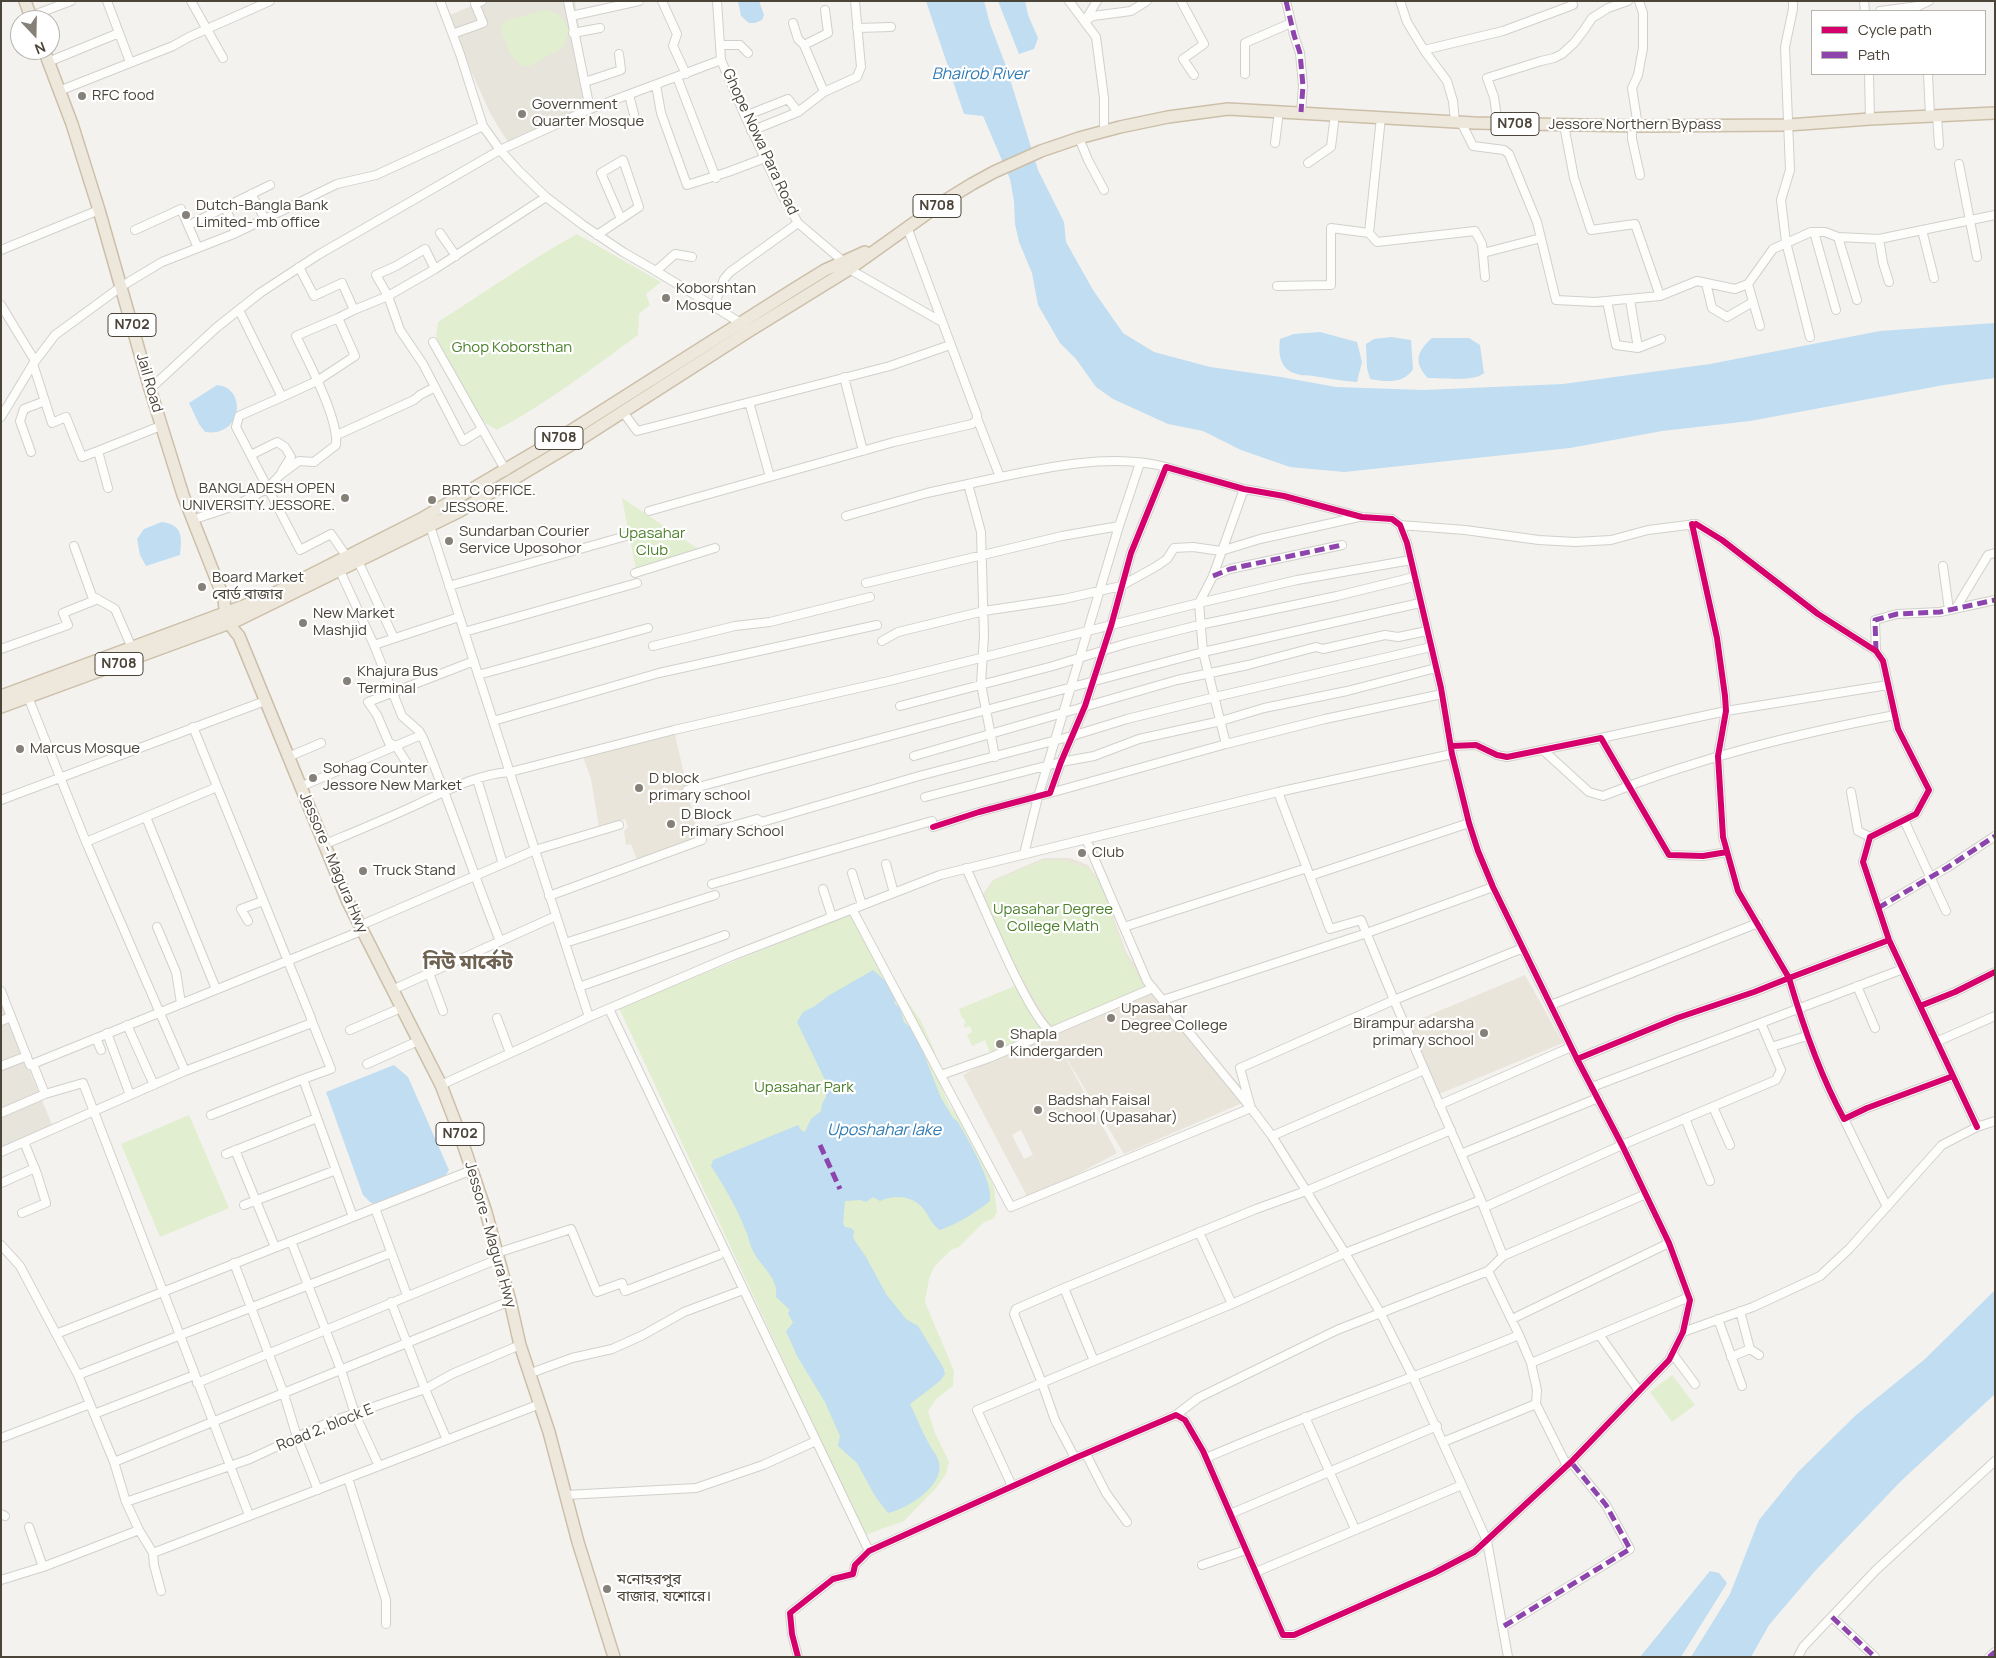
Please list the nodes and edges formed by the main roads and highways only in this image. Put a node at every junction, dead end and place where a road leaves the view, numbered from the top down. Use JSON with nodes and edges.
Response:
{"nodes":[{"id":1,"x":47,"y":60,"type":"edge"},
{"id":2,"x":1995,"y":113,"type":"edge"},
{"id":3,"x":746,"y":327,"type":"junction"},
{"id":4,"x":231,"y":617,"type":"junction"},
{"id":5,"x":1,"y":696,"type":"edge"},
{"id":6,"x":1,"y":707,"type":"edge"},
{"id":7,"x":614,"y":1657,"type":"edge"}],
"edges":[{"from":1,"to":4,"type":"highway","name":"Jail Road","number":"N702"},
{"from":2,"to":3,"type":"highway","name":"Jessore Northern Bypass","number":"N708"},
{"from":3,"to":4,"type":"highway","number":"N708"},
{"from":3,"to":4,"type":"highway","number":"N708"},
{"from":4,"to":5,"type":"highway","number":"N708"},
{"from":4,"to":6,"type":"highway","number":"N708"},
{"from":4,"to":7,"type":"highway","name":"Jessore - Magura Hwy","number":"N702"}]}
